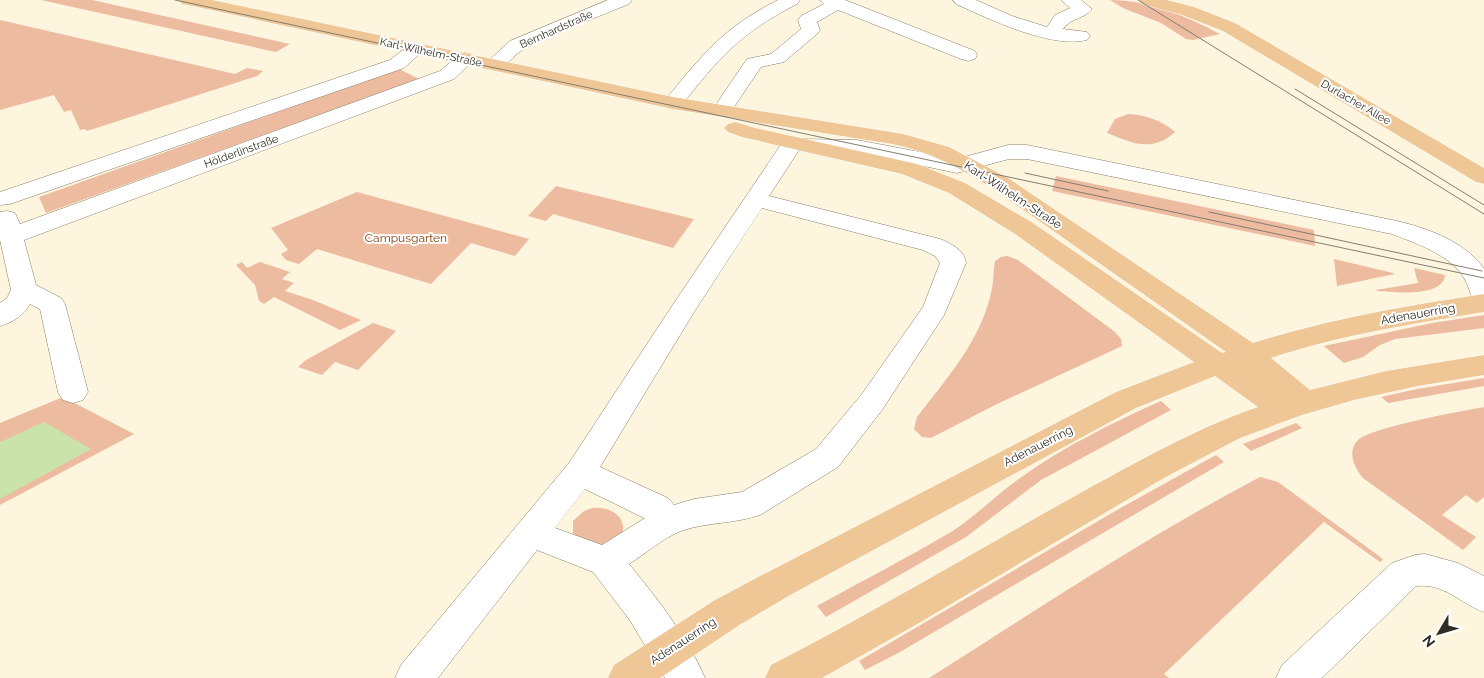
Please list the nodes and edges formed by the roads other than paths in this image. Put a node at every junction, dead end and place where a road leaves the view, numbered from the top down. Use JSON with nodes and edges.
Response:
{"nodes":[{"id":1,"x":188,"y":0,"type":"edge"},
{"id":2,"x":623,"y":0,"type":"edge"},
{"id":3,"x":791,"y":0,"type":"edge"},
{"id":4,"x":860,"y":0,"type":"edge"},
{"id":5,"x":962,"y":0,"type":"edge"},
{"id":6,"x":1070,"y":0,"type":"edge"},
{"id":7,"x":1148,"y":0,"type":"edge"},
{"id":8,"x":1194,"y":0,"type":"edge"},
{"id":9,"x":834,"y":2,"type":"edge"},
{"id":10,"x":901,"y":16,"type":"dead end"},
{"id":11,"x":1229,"y":27,"type":"junction"},
{"id":12,"x":1052,"y":33,"type":"junction"},
{"id":13,"x":1081,"y":36,"type":"dead end"},
{"id":14,"x":416,"y":48,"type":"junction"},
{"id":15,"x":968,"y":55,"type":"dead end"},
{"id":16,"x":466,"y":59,"type":"junction"},
{"id":17,"x":494,"y":65,"type":"junction"},
{"id":18,"x":673,"y":103,"type":"junction"},
{"id":19,"x":724,"y":109,"type":"junction"},
{"id":20,"x":799,"y":144,"type":"junction"},
{"id":21,"x":968,"y":164,"type":"junction"},
{"id":22,"x":1484,"y":177,"type":"edge"},
{"id":23,"x":1,"y":196,"type":"edge"},
{"id":24,"x":767,"y":202,"type":"junction"},
{"id":25,"x":11,"y":236,"type":"junction"},
{"id":26,"x":24,"y":290,"type":"junction"},
{"id":27,"x":1484,"y":297,"type":"edge"},
{"id":28,"x":1484,"y":303,"type":"edge"},
{"id":29,"x":0,"y":317,"type":"edge"},
{"id":30,"x":1233,"y":359,"type":"junction"},
{"id":31,"x":1484,"y":365,"type":"edge"},
{"id":32,"x":73,"y":392,"type":"dead end"},
{"id":33,"x":1294,"y":405,"type":"junction"},
{"id":34,"x":580,"y":472,"type":"junction"},
{"id":35,"x":668,"y":521,"type":"junction"},
{"id":36,"x":530,"y":533,"type":"junction"},
{"id":37,"x":605,"y":562,"type":"junction"},
{"id":38,"x":1484,"y":596,"type":"edge"},
{"id":39,"x":677,"y":664,"type":"edge"},
{"id":40,"x":414,"y":678,"type":"edge"},
{"id":41,"x":627,"y":678,"type":"edge"},
{"id":42,"x":784,"y":678,"type":"edge"},
{"id":43,"x":1295,"y":678,"type":"edge"}],
"edges":[{"from":1,"to":14,"type":"main road","name":"Karl-Wilhelm-Straße"},
{"from":2,"to":17,"type":"street","name":"Bernhardstraße"},
{"from":3,"to":18,"type":"street"},
{"from":4,"to":10,"type":"street"},
{"from":5,"to":12,"type":"street"},
{"from":6,"to":12,"type":"street"},
{"from":7,"to":11,"type":"main road","name":"Durlacher Allee"},
{"from":8,"to":11,"type":"main road","name":"Durlacher Allee"},
{"from":9,"to":15,"type":"street"},
{"from":9,"to":19,"type":"street"},
{"from":11,"to":22,"type":"main road","name":"Durlacher Allee"},
{"from":12,"to":13,"type":"street"},
{"from":14,"to":16,"type":"main road","name":"Karl-Wilhelm-Straße"},
{"from":14,"to":23,"type":"street"},
{"from":16,"to":17,"type":"main road","name":"Karl-Wilhelm-Straße"},
{"from":16,"to":25,"type":"street","name":"Hölderlinstraße"},
{"from":17,"to":18,"type":"main road","name":"Karl-Wilhelm-Straße"},
{"from":18,"to":19,"type":"main road","name":"Karl-Wilhelm-Straße"},
{"from":18,"to":20,"type":"main road","name":"Karl-Wilhelm-Straße"},
{"from":19,"to":21,"type":"main road","name":"Karl-Wilhelm-Straße"},
{"from":20,"to":21,"type":"street"},
{"from":20,"to":24,"type":"street"},
{"from":20,"to":30,"type":"main road","name":"Karl-Wilhelm-Straße"},
{"from":21,"to":27,"type":"street"},
{"from":21,"to":30,"type":"main road","name":"Karl-Wilhelm-Straße"},
{"from":23,"to":25,"type":"street"},
{"from":24,"to":34,"type":"street"},
{"from":24,"to":35,"type":"street"},
{"from":25,"to":26,"type":"street"},
{"from":26,"to":29,"type":"street"},
{"from":26,"to":32,"type":"street"},
{"from":28,"to":30,"type":"main road","name":"Adenauerring"},
{"from":30,"to":33,"type":"main road","name":"Karl-Wilhelm-Straße"},
{"from":30,"to":39,"type":"main road","name":"Adenauerring"},
{"from":31,"to":33,"type":"main road"},
{"from":33,"to":42,"type":"main road"},
{"from":34,"to":35,"type":"street"},
{"from":34,"to":36,"type":"street"},
{"from":35,"to":37,"type":"street"},
{"from":36,"to":37,"type":"street"},
{"from":36,"to":40,"type":"street"},
{"from":37,"to":39,"type":"street"},
{"from":38,"to":43,"type":"street"},
{"from":39,"to":41,"type":"main road","name":"Adenauerring"}]}
